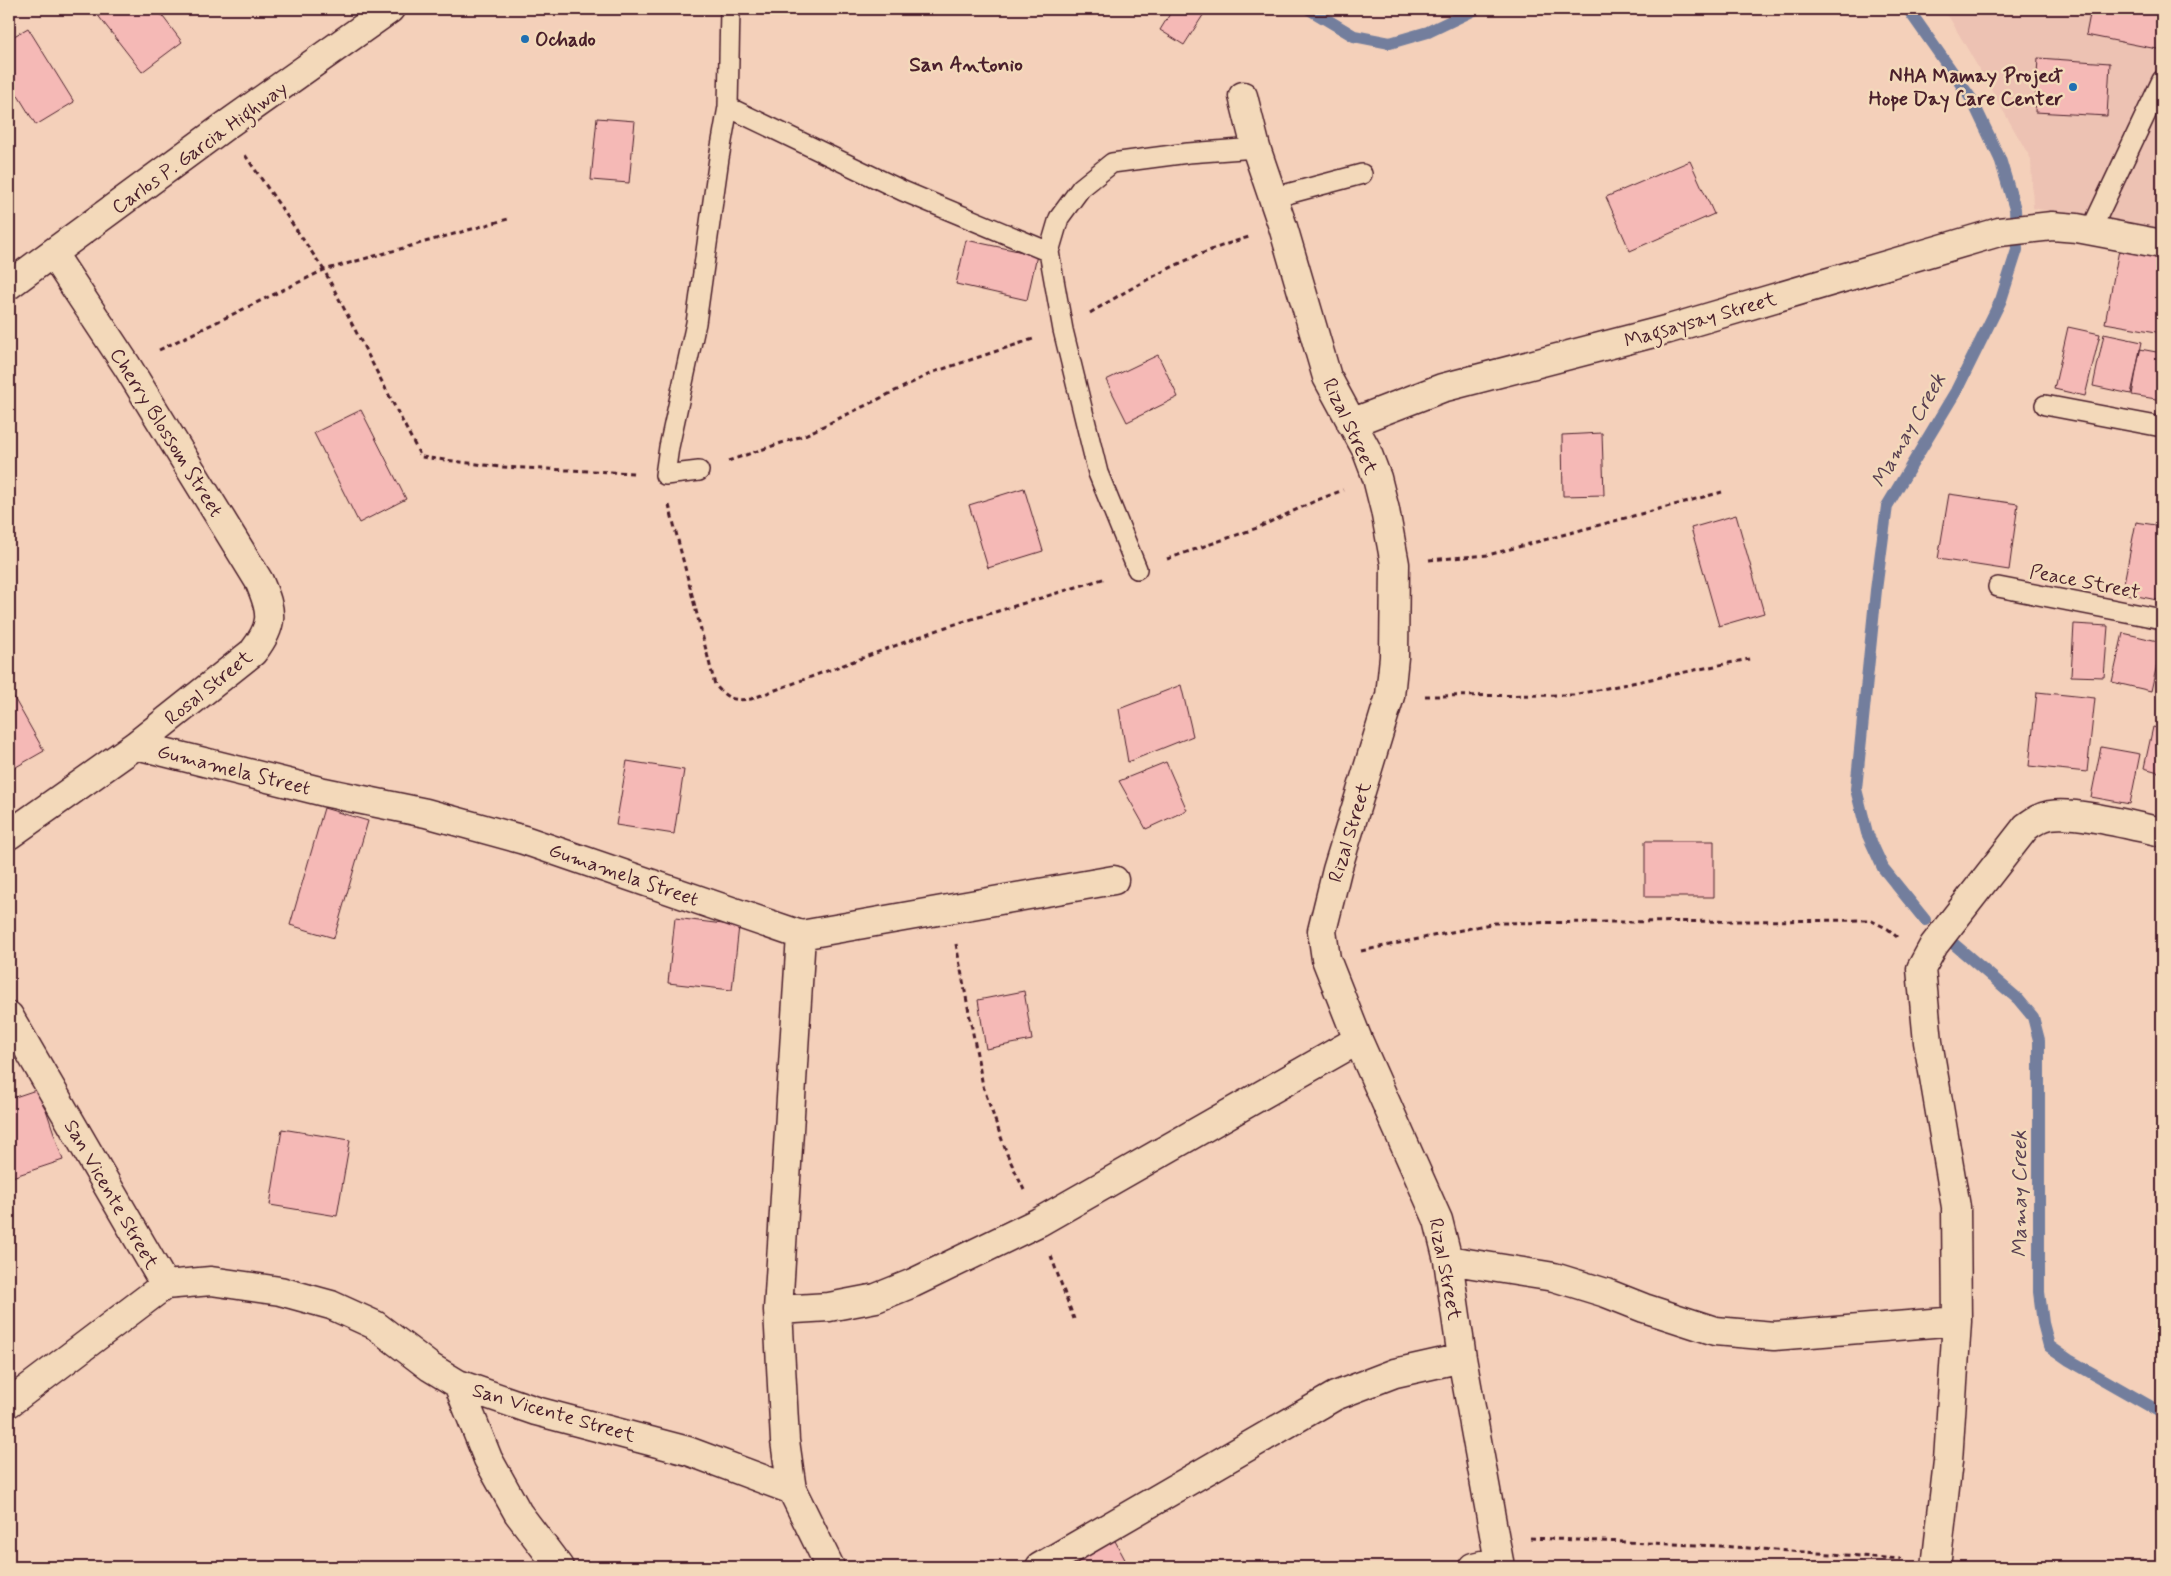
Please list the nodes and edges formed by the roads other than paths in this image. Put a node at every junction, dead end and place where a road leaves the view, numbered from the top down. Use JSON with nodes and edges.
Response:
{"nodes":[{"id":1,"x":390,"y":9,"type":"edge"},
{"id":2,"x":730,"y":9,"type":"edge"},
{"id":3,"x":2162,"y":80,"type":"edge"},
{"id":4,"x":1243,"y":96,"type":"dead end"},
{"id":5,"x":728,"y":107,"type":"junction"},
{"id":6,"x":1256,"y":148,"type":"junction"},
{"id":7,"x":1362,"y":174,"type":"dead end"},
{"id":8,"x":1272,"y":198,"type":"junction"},
{"id":9,"x":2092,"y":230,"type":"junction"},
{"id":10,"x":2162,"y":244,"type":"edge"},
{"id":11,"x":1049,"y":252,"type":"junction"},
{"id":12,"x":53,"y":254,"type":"junction"},
{"id":13,"x":9,"y":286,"type":"edge"},
{"id":14,"x":2045,"y":405,"type":"dead end"},
{"id":15,"x":1351,"y":423,"type":"junction"},
{"id":16,"x":2162,"y":427,"type":"edge"},
{"id":17,"x":699,"y":471,"type":"road end"},
{"id":18,"x":1138,"y":569,"type":"road end"},
{"id":19,"x":1998,"y":587,"type":"dead end"},
{"id":20,"x":270,"y":616,"type":"joint"},
{"id":21,"x":2162,"y":619,"type":"edge"},
{"id":22,"x":136,"y":745,"type":"junction"},
{"id":23,"x":2162,"y":832,"type":"edge"},
{"id":24,"x":9,"y":835,"type":"edge"},
{"id":25,"x":1114,"y":880,"type":"dead end"},
{"id":26,"x":801,"y":935,"type":"junction"},
{"id":27,"x":9,"y":1016,"type":"edge"},
{"id":28,"x":1358,"y":1040,"type":"junction"},
{"id":29,"x":1448,"y":1260,"type":"junction"},
{"id":30,"x":165,"y":1285,"type":"junction"},
{"id":31,"x":778,"y":1310,"type":"junction"},
{"id":32,"x":1957,"y":1321,"type":"junction"},
{"id":33,"x":1462,"y":1358,"type":"junction"},
{"id":34,"x":458,"y":1384,"type":"junction"},
{"id":35,"x":9,"y":1403,"type":"edge"},
{"id":36,"x":792,"y":1490,"type":"junction"},
{"id":37,"x":1491,"y":1558,"type":"edge"},
{"id":38,"x":1936,"y":1565,"type":"edge"},
{"id":39,"x":559,"y":1567,"type":"edge"},
{"id":40,"x":830,"y":1567,"type":"edge"},
{"id":41,"x":1040,"y":1567,"type":"edge"}],
"edges":[{"from":1,"to":12,"type":"main road","name":"Carlos P. Garcia Highway"},
{"from":2,"to":5,"type":"lane"},
{"from":3,"to":9,"type":"lane"},
{"from":4,"to":6,"type":"main road","name":"Rizal Street"},
{"from":5,"to":11,"type":"lane"},
{"from":5,"to":17,"type":"lane"},
{"from":6,"to":8,"type":"main road","name":"Rizal Street"},
{"from":6,"to":11,"type":"lane"},
{"from":7,"to":8,"type":"lane"},
{"from":8,"to":15,"type":"main road","name":"Rizal Street"},
{"from":9,"to":10,"type":"main road","name":"Magsaysay Street"},
{"from":9,"to":15,"type":"main road","name":"Magsaysay Street"},
{"from":11,"to":18,"type":"lane"},
{"from":12,"to":13,"type":"main road","name":"Carlos P. Garcia Highway"},
{"from":12,"to":20,"type":"main road","name":"Cherry Blossom Street"},
{"from":14,"to":16,"type":"lane"},
{"from":15,"to":28,"type":"main road","name":"Rizal Street"},
{"from":19,"to":21,"type":"lane","name":"Peace Street"},
{"from":20,"to":22,"type":"main road","name":"Rosal Street"},
{"from":22,"to":24,"type":"main road","name":"Rosal Street"},
{"from":22,"to":26,"type":"main road","name":"Gumamela Street"},
{"from":23,"to":32,"type":"main road"},
{"from":25,"to":26,"type":"main road","name":"Gumamela Street"},
{"from":26,"to":31,"type":"main road"},
{"from":27,"to":30,"type":"main road","name":"San Vicente Street"},
{"from":28,"to":29,"type":"main road","name":"Rizal Street"},
{"from":28,"to":31,"type":"main road"},
{"from":29,"to":32,"type":"main road"},
{"from":29,"to":33,"type":"main road","name":"Rizal Street"},
{"from":30,"to":34,"type":"main road","name":"San Vicente Street"},
{"from":30,"to":35,"type":"main road"},
{"from":31,"to":36,"type":"main road"},
{"from":32,"to":38,"type":"main road"},
{"from":33,"to":37,"type":"main road","name":"Rizal Street"},
{"from":33,"to":41,"type":"main road"},
{"from":34,"to":36,"type":"main road","name":"San Vicente Street"},
{"from":34,"to":39,"type":"main road"},
{"from":36,"to":40,"type":"main road"}]}
